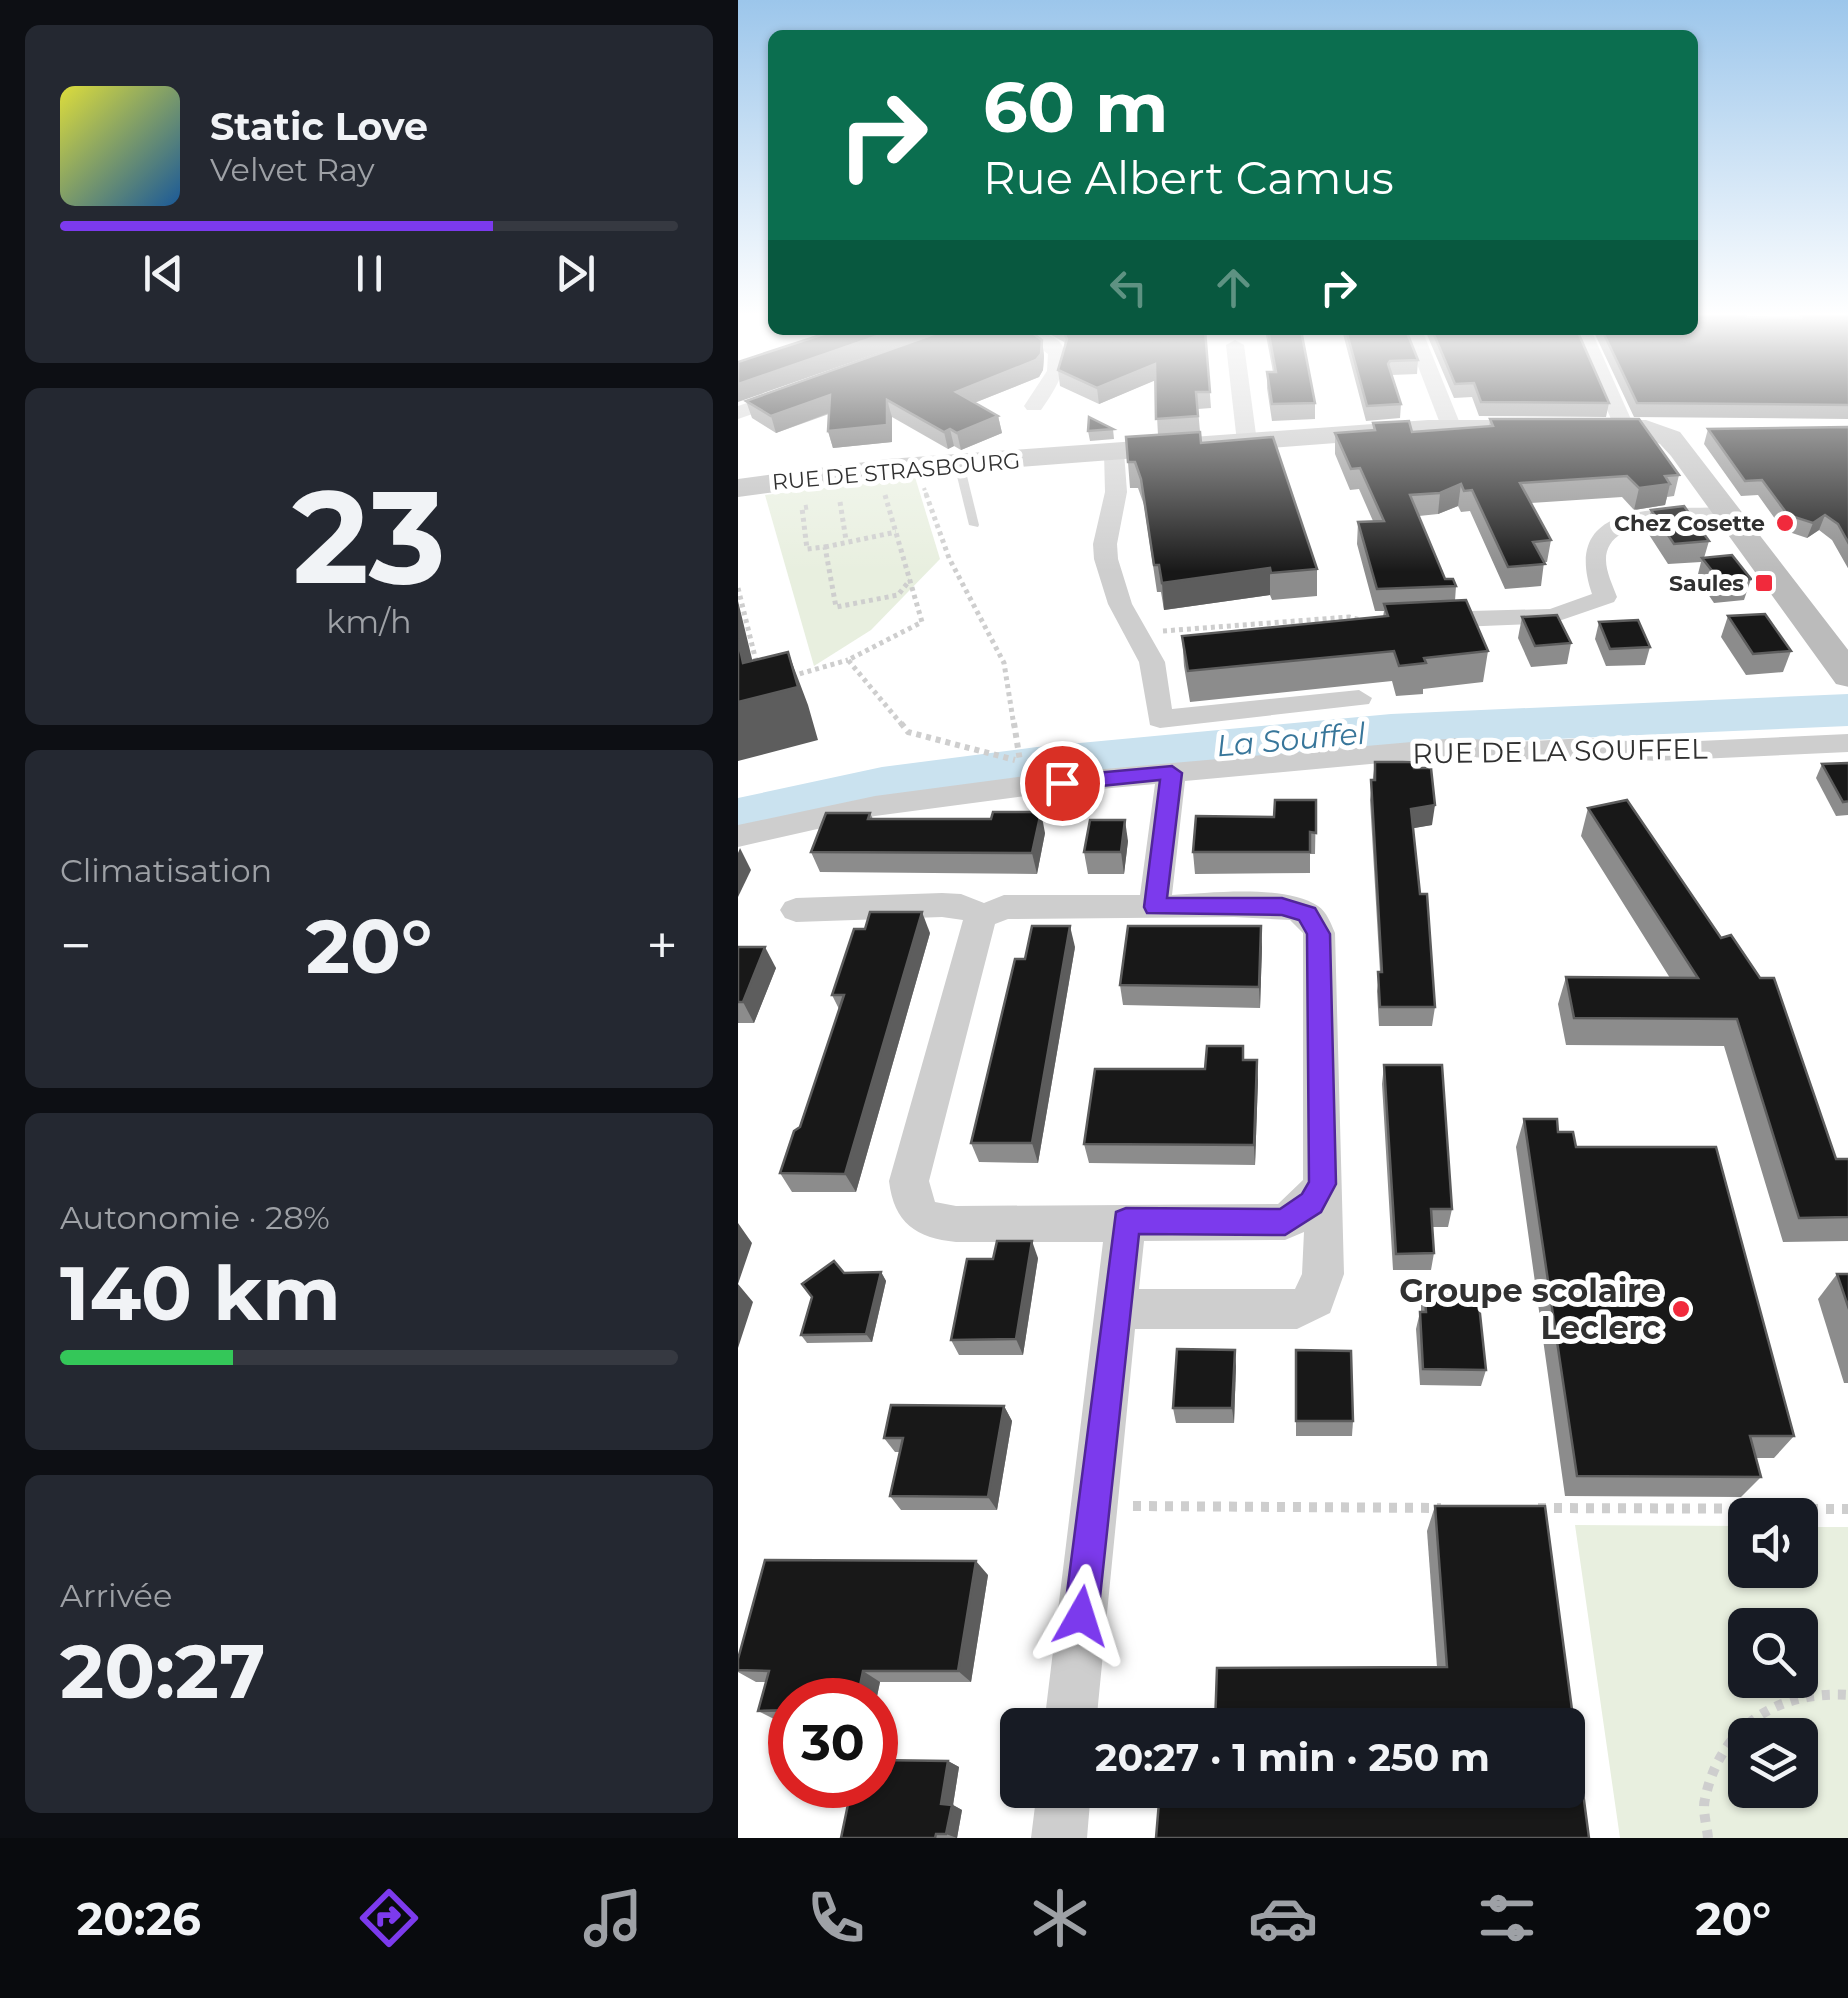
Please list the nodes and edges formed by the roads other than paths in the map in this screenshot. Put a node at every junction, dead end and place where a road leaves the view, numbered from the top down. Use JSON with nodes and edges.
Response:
{"nodes":[{"id":1,"x":776,"y":400,"type":"edge"},
{"id":2,"x":1038,"y":400,"type":"edge"},
{"id":3,"x":1242,"y":400,"type":"edge"},
{"id":4,"x":1440,"y":400,"type":"edge"},
{"id":5,"x":1613,"y":400,"type":"edge"},
{"id":6,"x":1034,"y":406,"type":"dead end"},
{"id":7,"x":738,"y":413,"type":"edge"},
{"id":8,"x":1450,"y":426,"type":"junction"},
{"id":9,"x":1624,"y":426,"type":"junction"},
{"id":10,"x":1696,"y":430,"type":"dead end"},
{"id":11,"x":1660,"y":432,"type":"junction"},
{"id":12,"x":1247,"y":442,"type":"junction"},
{"id":13,"x":1114,"y":452,"type":"junction"},
{"id":14,"x":959,"y":464,"type":"junction"},
{"id":15,"x":738,"y":488,"type":"edge"},
{"id":16,"x":967,"y":498,"type":"junction"},
{"id":17,"x":952,"y":500,"type":"dead end"},
{"id":18,"x":1728,"y":514,"type":"junction"},
{"id":19,"x":974,"y":526,"type":"dead end"},
{"id":20,"x":1372,"y":623,"type":"edge"},
{"id":21,"x":1848,"y":676,"type":"edge"},
{"id":22,"x":1359,"y":698,"type":"dead end"},
{"id":23,"x":1848,"y":744,"type":"edge"},
{"id":24,"x":1172,"y":773,"type":"junction"},
{"id":25,"x":738,"y":836,"type":"edge"},
{"id":26,"x":1155,"y":907,"type":"junction"},
{"id":27,"x":796,"y":910,"type":"dead end"},
{"id":28,"x":984,"y":916,"type":"junction"},
{"id":29,"x":1322,"y":1184,"type":"junction"},
{"id":30,"x":1126,"y":1221,"type":"junction"},
{"id":31,"x":1114,"y":1309,"type":"junction"},
{"id":32,"x":1072,"y":1708,"type":"edge"},
{"id":33,"x":1062,"y":1808,"type":"edge"},
{"id":34,"x":1059,"y":1838,"type":"edge"}],
"edges":[{"from":1,"to":7,"type":"street"},
{"from":2,"to":6,"type":"street"},
{"from":3,"to":12,"type":"street"},
{"from":4,"to":8,"type":"street"},
{"from":5,"to":9,"type":"street"},
{"from":8,"to":9,"type":"street","name":"RUE DE STRASBOURG"},
{"from":8,"to":12,"type":"street","name":"RUE DE STRASBOURG"},
{"from":9,"to":11,"type":"street","name":"RUE DE STRASBOURG"},
{"from":10,"to":11,"type":"street","name":"RUE DE STRASBOURG"},
{"from":11,"to":18,"type":"street"},
{"from":12,"to":13,"type":"street","name":"RUE DE STRASBOURG"},
{"from":13,"to":14,"type":"street","name":"RUE DE STRASBOURG"},
{"from":13,"to":22,"type":"street"},
{"from":14,"to":15,"type":"street","name":"RUE DE STRASBOURG"},
{"from":14,"to":16,"type":"lane"},
{"from":16,"to":17,"type":"lane"},
{"from":16,"to":19,"type":"lane"},
{"from":18,"to":20,"type":"street"},
{"from":18,"to":21,"type":"street"},
{"from":23,"to":24,"type":"street","name":"RUE DE LA SOUFFEL"},
{"from":24,"to":25,"type":"street","name":"RUE DE LA SOUFFEL"},
{"from":24,"to":26,"type":"street"},
{"from":26,"to":28,"type":"street"},
{"from":26,"to":29,"type":"street"},
{"from":27,"to":28,"type":"street"},
{"from":28,"to":30,"type":"street"},
{"from":29,"to":30,"type":"street"},
{"from":29,"to":31,"type":"street"},
{"from":30,"to":31,"type":"street"},
{"from":31,"to":32,"type":"street"},
{"from":33,"to":34,"type":"street"}]}
